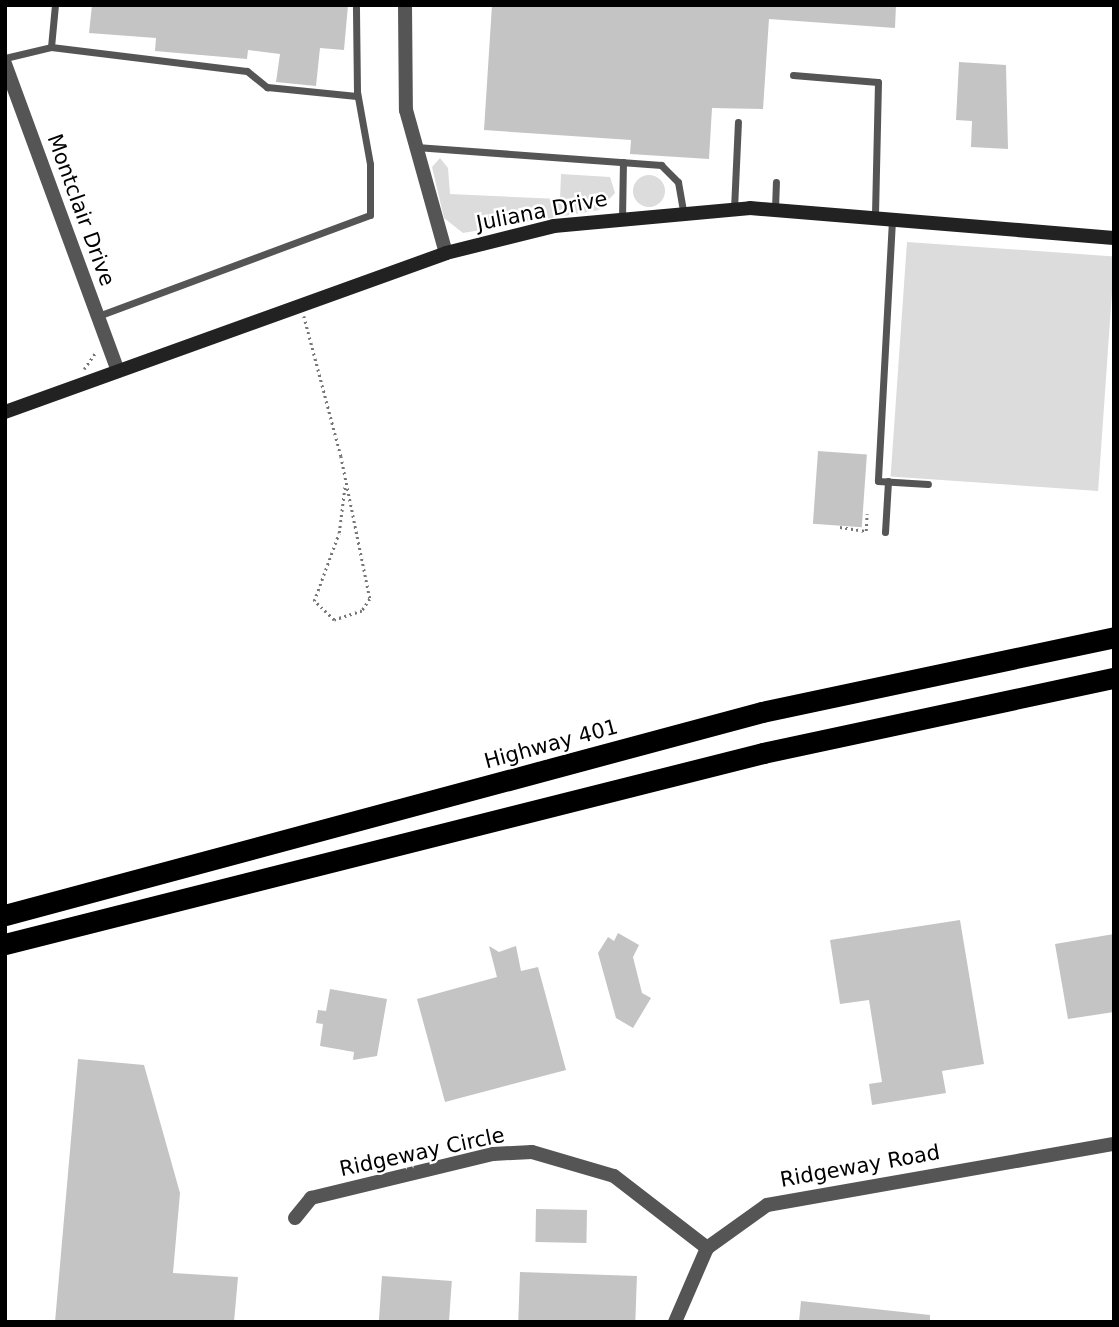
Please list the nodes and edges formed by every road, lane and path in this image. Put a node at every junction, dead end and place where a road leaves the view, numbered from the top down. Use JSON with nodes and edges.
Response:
{"nodes":[{"id":1,"x":55,"y":5,"type":"edge"},
{"id":2,"x":356,"y":5,"type":"edge"},
{"id":3,"x":405,"y":5,"type":"edge"},
{"id":4,"x":51,"y":47,"type":"junction"},
{"id":5,"x":5,"y":58,"type":"edge"},
{"id":6,"x":5,"y":64,"type":"edge"},
{"id":7,"x":793,"y":75,"type":"dead end"},
{"id":8,"x":357,"y":96,"type":"junction"},
{"id":9,"x":738,"y":122,"type":"dead end"},
{"id":10,"x":414,"y":146,"type":"junction"},
{"id":11,"x":623,"y":162,"type":"junction"},
{"id":12,"x":776,"y":182,"type":"dead end"},
{"id":13,"x":734,"y":209,"type":"junction"},
{"id":14,"x":775,"y":209,"type":"junction"},
{"id":15,"x":683,"y":211,"type":"junction"},
{"id":16,"x":875,"y":216,"type":"junction"},
{"id":17,"x":622,"y":218,"type":"junction"},
{"id":18,"x":892,"y":218,"type":"junction"},
{"id":19,"x":1114,"y":238,"type":"edge"},
{"id":20,"x":446,"y":253,"type":"junction"},
{"id":21,"x":301,"y":306,"type":"junction"},
{"id":22,"x":98,"y":316,"type":"junction"},
{"id":23,"x":118,"y":371,"type":"junction"},
{"id":24,"x":5,"y":412,"type":"edge"},
{"id":25,"x":888,"y":481,"type":"junction"},
{"id":26,"x":928,"y":484,"type":"dead end"},
{"id":27,"x":345,"y":485,"type":"junction"},
{"id":28,"x":867,"y":514,"type":"dead end"},
{"id":29,"x":839,"y":527,"type":"dead end"},
{"id":30,"x":885,"y":532,"type":"dead end"},
{"id":31,"x":1114,"y":637,"type":"edge"},
{"id":32,"x":1114,"y":678,"type":"edge"},
{"id":33,"x":8,"y":915,"type":"edge"},
{"id":34,"x":5,"y":944,"type":"edge"},
{"id":35,"x":1114,"y":1144,"type":"edge"},
{"id":36,"x":295,"y":1218,"type":"dead end"},
{"id":37,"x":707,"y":1248,"type":"junction"},
{"id":38,"x":675,"y":1322,"type":"edge"}],
"edges":[{"from":1,"to":4,"type":"lane"},
{"from":2,"to":8,"type":"lane"},
{"from":3,"to":10,"type":"street"},
{"from":4,"to":5,"type":"lane"},
{"from":4,"to":8,"type":"lane"},
{"from":6,"to":22,"type":"street","name":"Montclair Drive"},
{"from":7,"to":16,"type":"lane"},
{"from":8,"to":22,"type":"lane"},
{"from":9,"to":13,"type":"lane"},
{"from":10,"to":11,"type":"lane"},
{"from":10,"to":20,"type":"street"},
{"from":11,"to":15,"type":"lane"},
{"from":11,"to":17,"type":"lane"},
{"from":12,"to":14,"type":"lane"},
{"from":13,"to":14,"type":"street","name":"Juliana Drive"},
{"from":13,"to":15,"type":"street","name":"Juliana Drive"},
{"from":14,"to":16,"type":"street","name":"Juliana Drive"},
{"from":15,"to":17,"type":"street","name":"Juliana Drive"},
{"from":16,"to":18,"type":"street","name":"Juliana Drive"},
{"from":17,"to":20,"type":"street","name":"Juliana Drive"},
{"from":18,"to":19,"type":"street","name":"Juliana Drive"},
{"from":18,"to":25,"type":"lane"},
{"from":20,"to":21,"type":"street","name":"Juliana Drive"},
{"from":21,"to":23,"type":"street","name":"Juliana Drive"},
{"from":21,"to":27,"type":"path"},
{"from":22,"to":23,"type":"street","name":"Montclair Drive"},
{"from":23,"to":24,"type":"street","name":"Juliana Drive"},
{"from":25,"to":26,"type":"lane"},
{"from":25,"to":30,"type":"lane"},
{"from":27,"to":27,"type":"path"},
{"from":28,"to":29,"type":"path"},
{"from":31,"to":33,"type":"highway","name":"Highway 401"},
{"from":32,"to":34,"type":"highway"},
{"from":35,"to":37,"type":"street","name":"Ridgeway Road"},
{"from":36,"to":37,"type":"street","name":"Ridgeway Circle"},
{"from":37,"to":38,"type":"street"}]}
